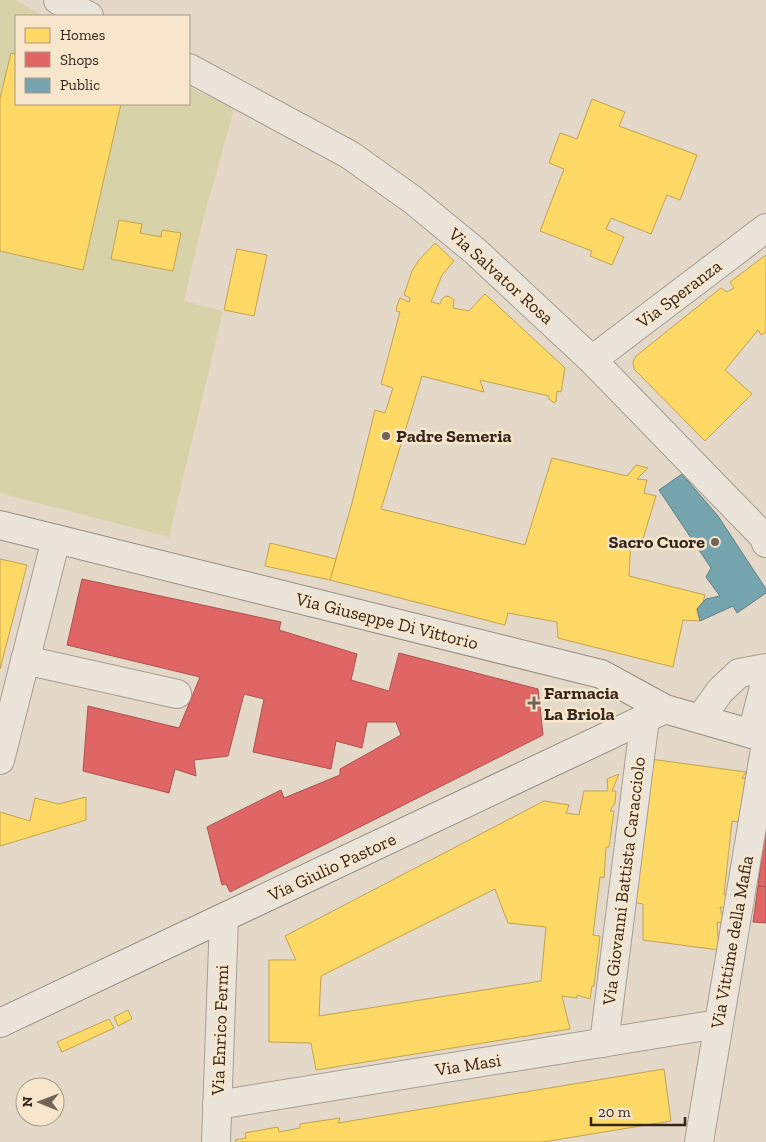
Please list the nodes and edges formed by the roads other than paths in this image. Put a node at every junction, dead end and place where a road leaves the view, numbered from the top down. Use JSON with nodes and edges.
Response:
{"nodes":[{"id":1,"x":58,"y":0,"type":"edge"},
{"id":2,"x":87,"y":15,"type":"edge"},
{"id":3,"x":190,"y":69,"type":"edge"},
{"id":4,"x":766,"y":228,"type":"edge"},
{"id":5,"x":592,"y":360,"type":"junction"},
{"id":6,"x":0,"y":525,"type":"edge"},
{"id":7,"x":56,"y":538,"type":"junction"},
{"id":8,"x":765,"y":539,"type":"edge"},
{"id":9,"x":25,"y":660,"type":"junction"},
{"id":10,"x":766,"y":668,"type":"edge"},
{"id":11,"x":766,"y":679,"type":"edge"},
{"id":12,"x":177,"y":694,"type":"dead end"},
{"id":13,"x":655,"y":714,"type":"junction"},
{"id":14,"x":700,"y":719,"type":"junction"},
{"id":15,"x":761,"y":737,"type":"edge"},
{"id":16,"x":0,"y":760,"type":"edge"},
{"id":17,"x":224,"y":918,"type":"junction"},
{"id":18,"x":0,"y":1023,"type":"edge"},
{"id":19,"x":718,"y":1024,"type":"junction"},
{"id":20,"x":604,"y":1043,"type":"junction"},
{"id":21,"x":217,"y":1105,"type":"junction"},
{"id":22,"x":216,"y":1142,"type":"edge"},
{"id":23,"x":695,"y":1142,"type":"edge"},
{"id":24,"x":699,"y":1142,"type":"edge"}],
"edges":[{"from":1,"to":2,"type":"street"},
{"from":3,"to":5,"type":"street","name":"Via Salvator Rosa"},
{"from":4,"to":5,"type":"street","name":"Via Speranza"},
{"from":5,"to":8,"type":"street","name":"Via Salvator Rosa"},
{"from":6,"to":7,"type":"street","name":"Via Giuseppe Di Vittorio"},
{"from":7,"to":9,"type":"street"},
{"from":7,"to":13,"type":"street","name":"Via Giuseppe Di Vittorio"},
{"from":9,"to":12,"type":"street"},
{"from":9,"to":16,"type":"street"},
{"from":10,"to":14,"type":"street"},
{"from":11,"to":15,"type":"street"},
{"from":13,"to":14,"type":"street","name":"Via Giuseppe Di Vittorio"},
{"from":13,"to":17,"type":"street","name":"Via Giulio Pastore"},
{"from":13,"to":20,"type":"street","name":"Via Giovanni Battista Caracciolo"},
{"from":14,"to":15,"type":"street","name":"Via Giuseppe Di Vittorio"},
{"from":15,"to":19,"type":"street","name":"Via Vittime della Mafia"},
{"from":17,"to":18,"type":"street","name":"Via Giulio Pastore"},
{"from":17,"to":21,"type":"street","name":"Via Enrico Fermi"},
{"from":19,"to":20,"type":"street","name":"Via Masi"},
{"from":19,"to":24,"type":"street","name":"Via Vittime della Mafia"},
{"from":20,"to":21,"type":"street","name":"Via Masi"},
{"from":21,"to":22,"type":"street","name":"Via Enrico Fermi"},
{"from":23,"to":24,"type":"street"}]}
